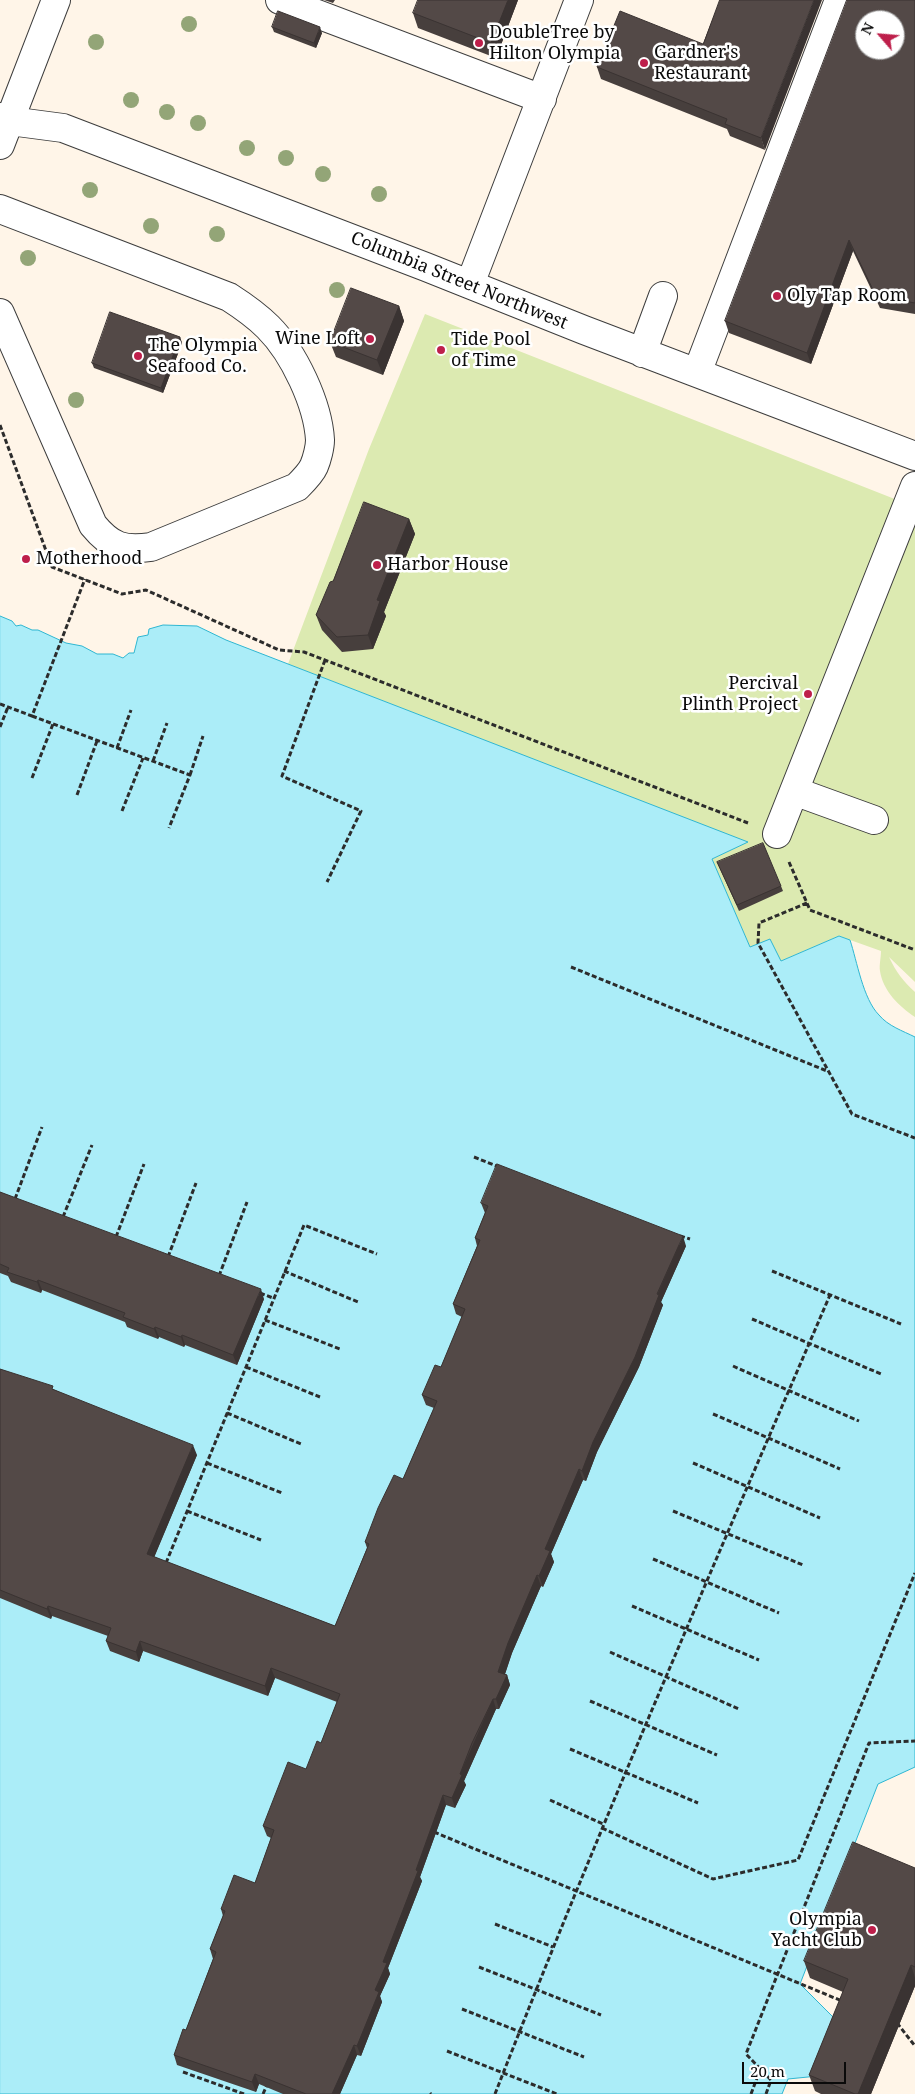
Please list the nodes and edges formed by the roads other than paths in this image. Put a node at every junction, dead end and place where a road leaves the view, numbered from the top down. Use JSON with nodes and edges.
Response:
{"nodes":[{"id":1,"x":56,"y":0,"type":"edge"},
{"id":2,"x":280,"y":0,"type":"edge"},
{"id":3,"x":579,"y":0,"type":"edge"},
{"id":4,"x":839,"y":0,"type":"edge"},
{"id":5,"x":542,"y":99,"type":"junction"},
{"id":6,"x":3,"y":128,"type":"edge"},
{"id":7,"x":0,"y":209,"type":"edge"},
{"id":8,"x":470,"y":284,"type":"junction"},
{"id":9,"x":663,"y":296,"type":"dead end"},
{"id":10,"x":0,"y":313,"type":"edge"},
{"id":11,"x":642,"y":353,"type":"junction"},
{"id":12,"x":697,"y":373,"type":"junction"},
{"id":13,"x":915,"y":456,"type":"edge"},
{"id":14,"x":915,"y":486,"type":"edge"},
{"id":15,"x":794,"y":791,"type":"junction"},
{"id":16,"x":874,"y":820,"type":"dead end"},
{"id":17,"x":777,"y":834,"type":"road end"}],
"edges":[{"from":1,"to":6,"type":"street"},
{"from":2,"to":5,"type":"street"},
{"from":3,"to":5,"type":"street"},
{"from":4,"to":12,"type":"street"},
{"from":5,"to":8,"type":"street"},
{"from":6,"to":8,"type":"street","name":"Columbia Street Northwest"},
{"from":7,"to":10,"type":"street"},
{"from":8,"to":11,"type":"street","name":"Columbia Street Northwest"},
{"from":9,"to":11,"type":"street"},
{"from":11,"to":12,"type":"street","name":"Columbia Street Northwest"},
{"from":12,"to":13,"type":"street","name":"Columbia Street Northwest"},
{"from":14,"to":15,"type":"street"},
{"from":15,"to":16,"type":"street"},
{"from":15,"to":17,"type":"street"}]}
